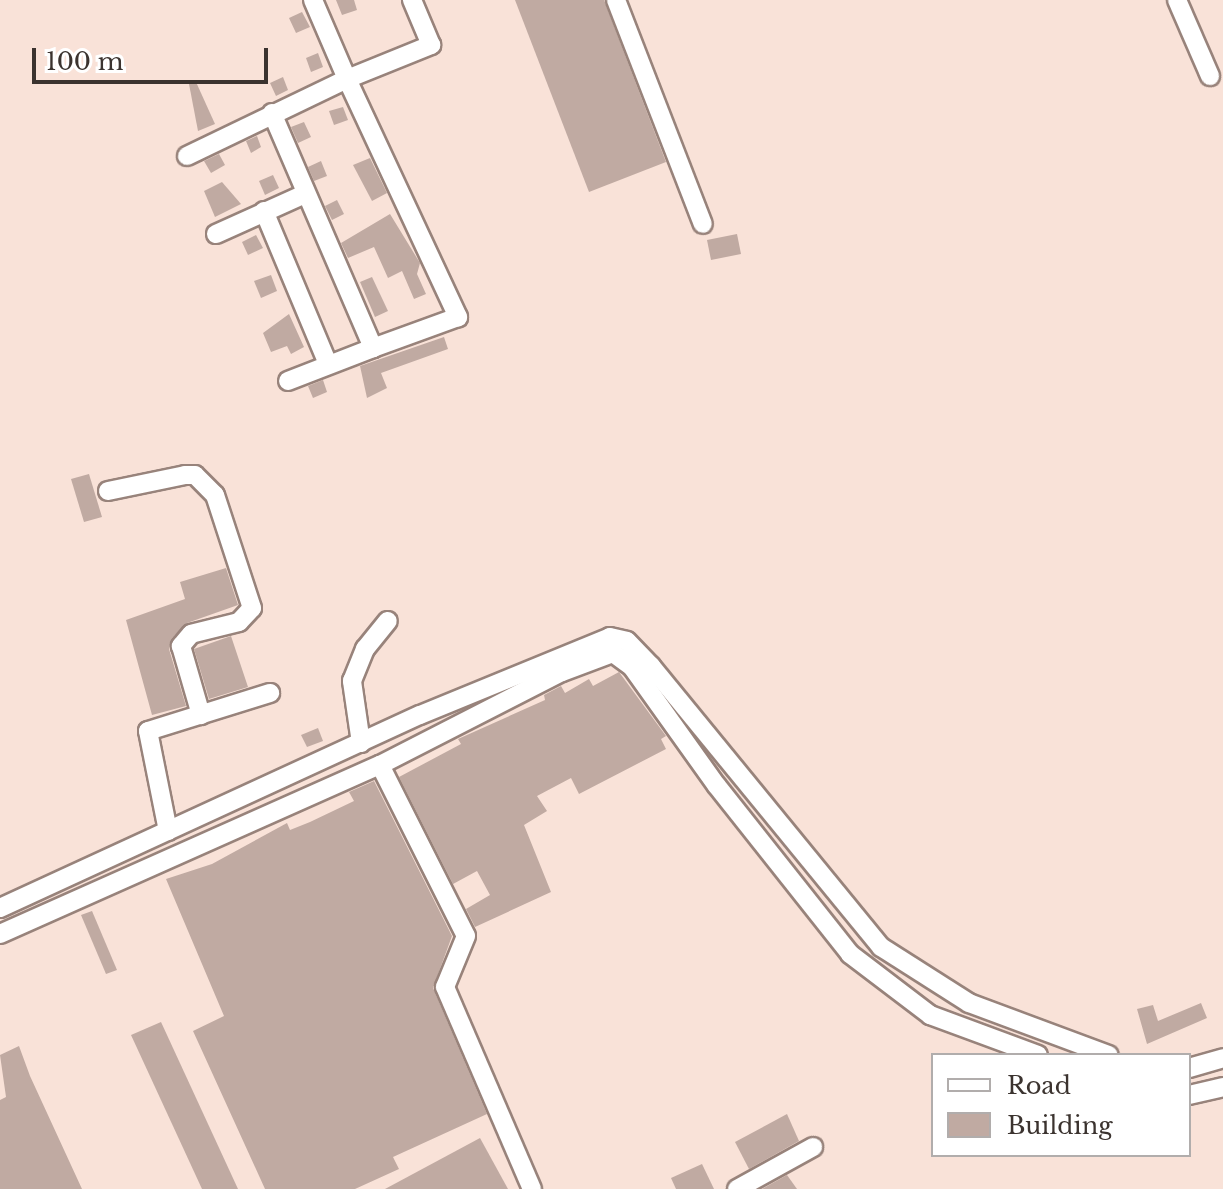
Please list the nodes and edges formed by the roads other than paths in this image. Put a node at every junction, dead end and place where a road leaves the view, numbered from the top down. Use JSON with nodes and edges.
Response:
{"nodes":[{"id":1,"x":313,"y":0,"type":"edge"},
{"id":2,"x":412,"y":0,"type":"edge"},
{"id":3,"x":616,"y":0,"type":"edge"},
{"id":4,"x":1177,"y":0,"type":"edge"},
{"id":5,"x":1210,"y":76,"type":"dead end"},
{"id":6,"x":347,"y":79,"type":"junction"},
{"id":7,"x":272,"y":113,"type":"junction"},
{"id":8,"x":187,"y":156,"type":"dead end"},
{"id":9,"x":305,"y":194,"type":"junction"},
{"id":10,"x":264,"y":211,"type":"junction"},
{"id":11,"x":703,"y":224,"type":"dead end"},
{"id":12,"x":216,"y":234,"type":"dead end"},
{"id":13,"x":373,"y":348,"type":"junction"},
{"id":14,"x":328,"y":364,"type":"junction"},
{"id":15,"x":288,"y":381,"type":"dead end"},
{"id":16,"x":108,"y":491,"type":"dead end"},
{"id":17,"x":388,"y":621,"type":"dead end"},
{"id":18,"x":270,"y":693,"type":"dead end"},
{"id":19,"x":201,"y":715,"type":"junction"},
{"id":20,"x":361,"y":743,"type":"junction"},
{"id":21,"x":380,"y":765,"type":"junction"},
{"id":22,"x":287,"y":777,"type":"junction"},
{"id":23,"x":299,"y":802,"type":"junction"},
{"id":24,"x":168,"y":831,"type":"junction"},
{"id":25,"x":0,"y":908,"type":"edge"},
{"id":26,"x":0,"y":934,"type":"edge"},
{"id":27,"x":1033,"y":1053,"type":"edge"},
{"id":28,"x":1104,"y":1053,"type":"edge"},
{"id":29,"x":1223,"y":1058,"type":"edge"},
{"id":30,"x":1191,"y":1067,"type":"edge"},
{"id":31,"x":1223,"y":1087,"type":"edge"},
{"id":32,"x":1191,"y":1095,"type":"edge"},
{"id":33,"x":813,"y":1147,"type":"dead end"},
{"id":34,"x":532,"y":1189,"type":"edge"},
{"id":35,"x":737,"y":1189,"type":"edge"}],
"edges":[{"from":1,"to":6,"type":"street"},
{"from":2,"to":6,"type":"street"},
{"from":3,"to":11,"type":"street"},
{"from":4,"to":5,"type":"street"},
{"from":6,"to":7,"type":"street"},
{"from":6,"to":13,"type":"street"},
{"from":7,"to":8,"type":"street"},
{"from":7,"to":9,"type":"street"},
{"from":9,"to":10,"type":"street"},
{"from":9,"to":13,"type":"street"},
{"from":10,"to":12,"type":"street"},
{"from":10,"to":14,"type":"street"},
{"from":13,"to":14,"type":"street"},
{"from":14,"to":15,"type":"street"},
{"from":16,"to":19,"type":"street"},
{"from":17,"to":20,"type":"street"},
{"from":18,"to":19,"type":"street"},
{"from":19,"to":24,"type":"street"},
{"from":20,"to":22,"type":"street"},
{"from":20,"to":28,"type":"street"},
{"from":21,"to":23,"type":"street"},
{"from":21,"to":27,"type":"street"},
{"from":21,"to":34,"type":"street"},
{"from":22,"to":23,"type":"street"},
{"from":22,"to":24,"type":"street"},
{"from":23,"to":26,"type":"street"},
{"from":24,"to":25,"type":"street"},
{"from":29,"to":30,"type":"street"},
{"from":31,"to":32,"type":"street"},
{"from":33,"to":35,"type":"street"}]}
